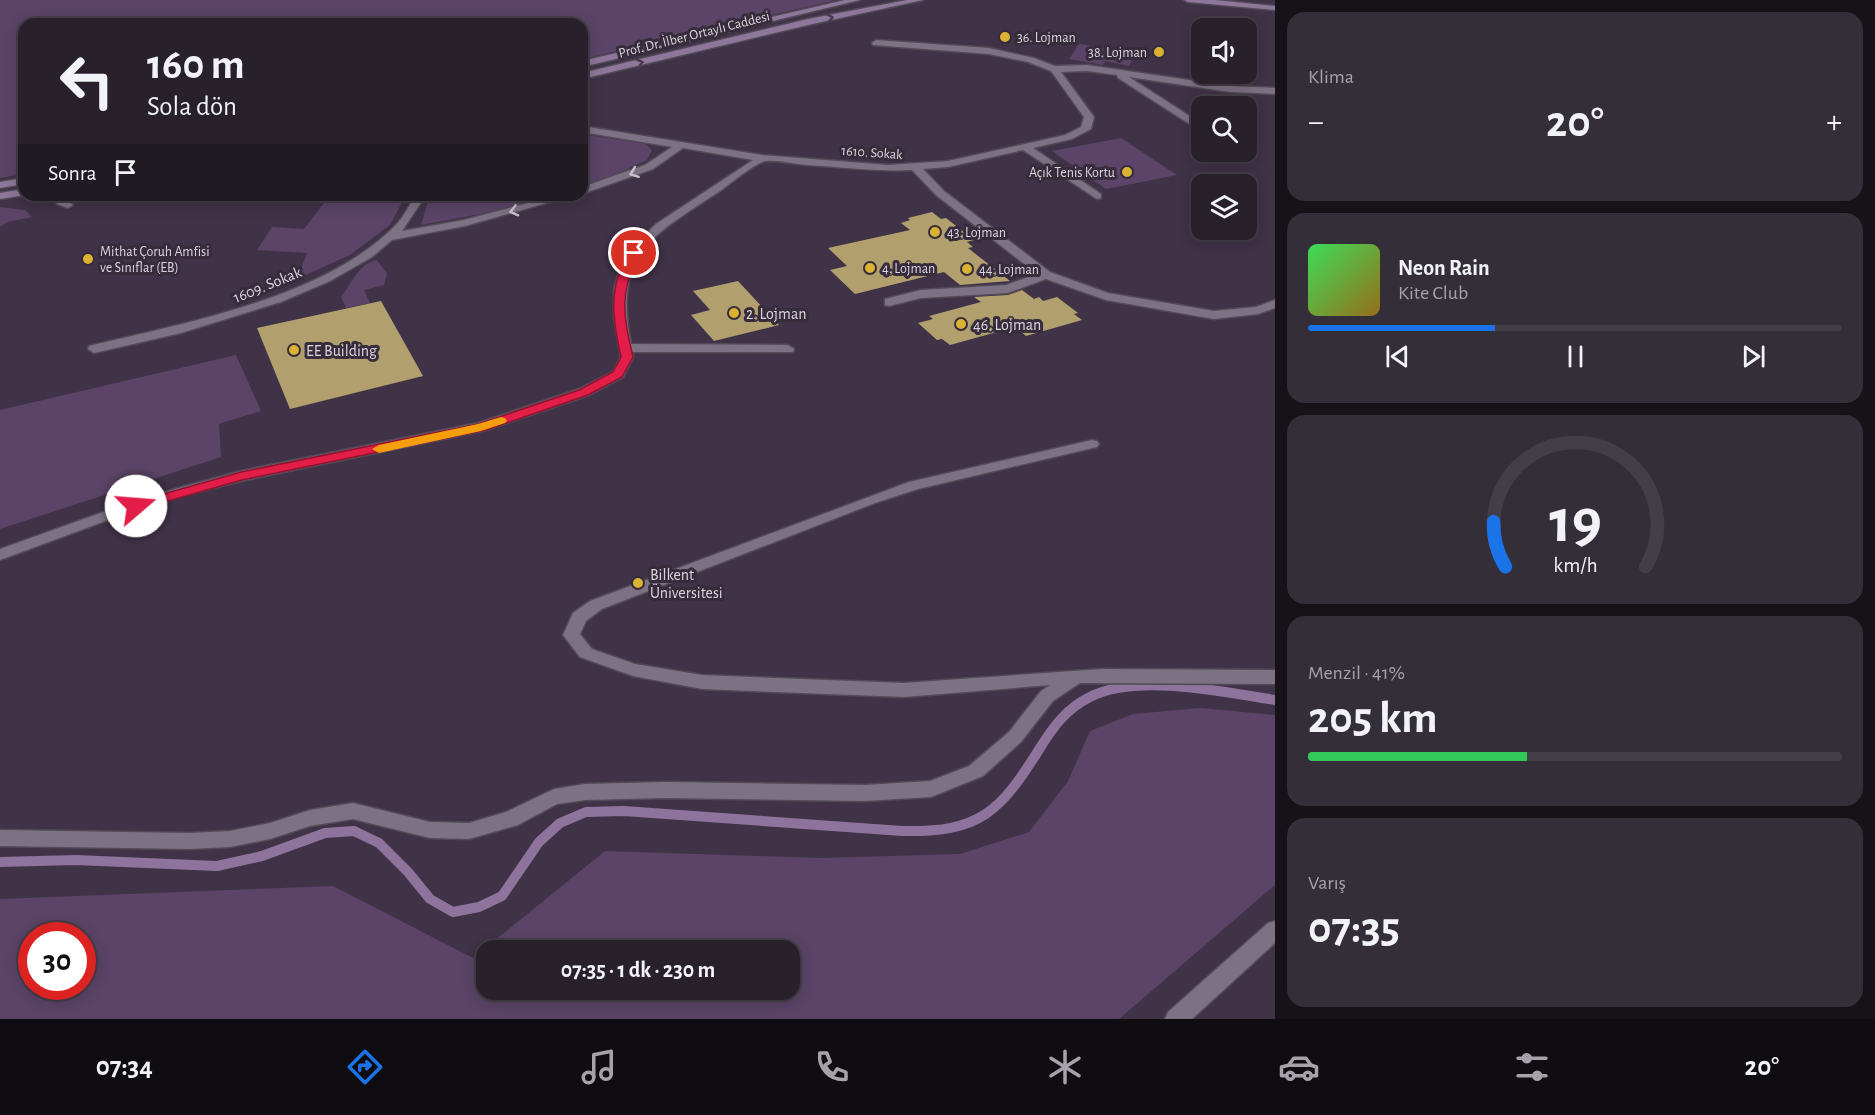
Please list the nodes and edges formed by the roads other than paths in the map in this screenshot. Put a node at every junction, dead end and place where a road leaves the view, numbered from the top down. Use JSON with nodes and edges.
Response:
{"nodes":[{"id":1,"x":856,"y":0,"type":"edge"},
{"id":2,"x":919,"y":0,"type":"edge"},
{"id":3,"x":1188,"y":0,"type":"edge"},
{"id":4,"x":1260,"y":0,"type":"edge"},
{"id":5,"x":1275,"y":1,"type":"edge"},
{"id":6,"x":1275,"y":8,"type":"edge"},
{"id":7,"x":876,"y":43,"type":"dead end"},
{"id":8,"x":588,"y":63,"type":"edge"},
{"id":9,"x":1054,"y":69,"type":"junction"},
{"id":10,"x":1118,"y":74,"type":"junction"},
{"id":11,"x":588,"y":75,"type":"edge"},
{"id":12,"x":1275,"y":92,"type":"edge"},
{"id":13,"x":1191,"y":122,"type":"edge"},
{"id":14,"x":588,"y":130,"type":"edge"},
{"id":15,"x":681,"y":145,"type":"junction"},
{"id":16,"x":1026,"y":148,"type":"junction"},
{"id":17,"x":762,"y":158,"type":"junction"},
{"id":18,"x":916,"y":168,"type":"junction"},
{"id":19,"x":18,"y":182,"type":"edge"},
{"id":20,"x":0,"y":185,"type":"edge"},
{"id":21,"x":588,"y":189,"type":"edge"},
{"id":22,"x":18,"y":193,"type":"edge"},
{"id":23,"x":0,"y":196,"type":"edge"},
{"id":24,"x":1096,"y":196,"type":"dead end"},
{"id":25,"x":60,"y":201,"type":"edge"},
{"id":26,"x":418,"y":201,"type":"edge"},
{"id":27,"x":548,"y":201,"type":"edge"},
{"id":28,"x":68,"y":205,"type":"dead end"},
{"id":29,"x":390,"y":237,"type":"junction"},
{"id":30,"x":1046,"y":275,"type":"junction"},
{"id":31,"x":889,"y":302,"type":"dead end"},
{"id":32,"x":1275,"y":304,"type":"edge"},
{"id":33,"x":626,"y":348,"type":"junction"},
{"id":34,"x":94,"y":349,"type":"dead end"},
{"id":35,"x":788,"y":349,"type":"dead end"},
{"id":36,"x":1092,"y":444,"type":"dead end"},
{"id":37,"x":0,"y":555,"type":"edge"},
{"id":38,"x":1076,"y":677,"type":"junction"},
{"id":39,"x":1275,"y":677,"type":"edge"},
{"id":40,"x":0,"y":838,"type":"edge"},
{"id":41,"x":1275,"y":930,"type":"edge"},
{"id":42,"x":1176,"y":1019,"type":"edge"}],
"edges":[{"from":1,"to":8,"type":"street","name":"Prof. Dr. İlber Ortaylı Caddesi"},
{"from":11,"to":2,"type":"street","name":"Prof. Dr. İlber Ortaylı Caddesi","one_way":true},
{"from":3,"to":6,"type":"street"},
{"from":4,"to":5,"type":"street"},
{"from":7,"to":9,"type":"street"},
{"from":9,"to":10,"type":"street"},
{"from":9,"to":16,"type":"street","name":"1610. Sokak"},
{"from":10,"to":12,"type":"street"},
{"from":10,"to":13,"type":"street"},
{"from":14,"to":15,"type":"street","name":"1610. Sokak"},
{"from":15,"to":17,"type":"street","name":"1610. Sokak"},
{"from":15,"to":21,"type":"street","one_way":true},
{"from":16,"to":18,"type":"street","name":"1610. Sokak"},
{"from":16,"to":24,"type":"street"},
{"from":17,"to":18,"type":"street","name":"1610. Sokak"},
{"from":17,"to":33,"type":"street"},
{"from":18,"to":30,"type":"street"},
{"from":19,"to":20,"type":"street"},
{"from":22,"to":23,"type":"street"},
{"from":25,"to":28,"type":"street"},
{"from":26,"to":29,"type":"street","name":"1609. Sokak"},
{"from":27,"to":29,"type":"street","one_way":true},
{"from":29,"to":34,"type":"street","name":"1609. Sokak"},
{"from":30,"to":31,"type":"street"},
{"from":30,"to":32,"type":"street"},
{"from":33,"to":35,"type":"street"},
{"from":33,"to":37,"type":"street"},
{"from":36,"to":38,"type":"street"},
{"from":38,"to":39,"type":"street"},
{"from":38,"to":40,"type":"street"},
{"from":41,"to":42,"type":"street"}]}
